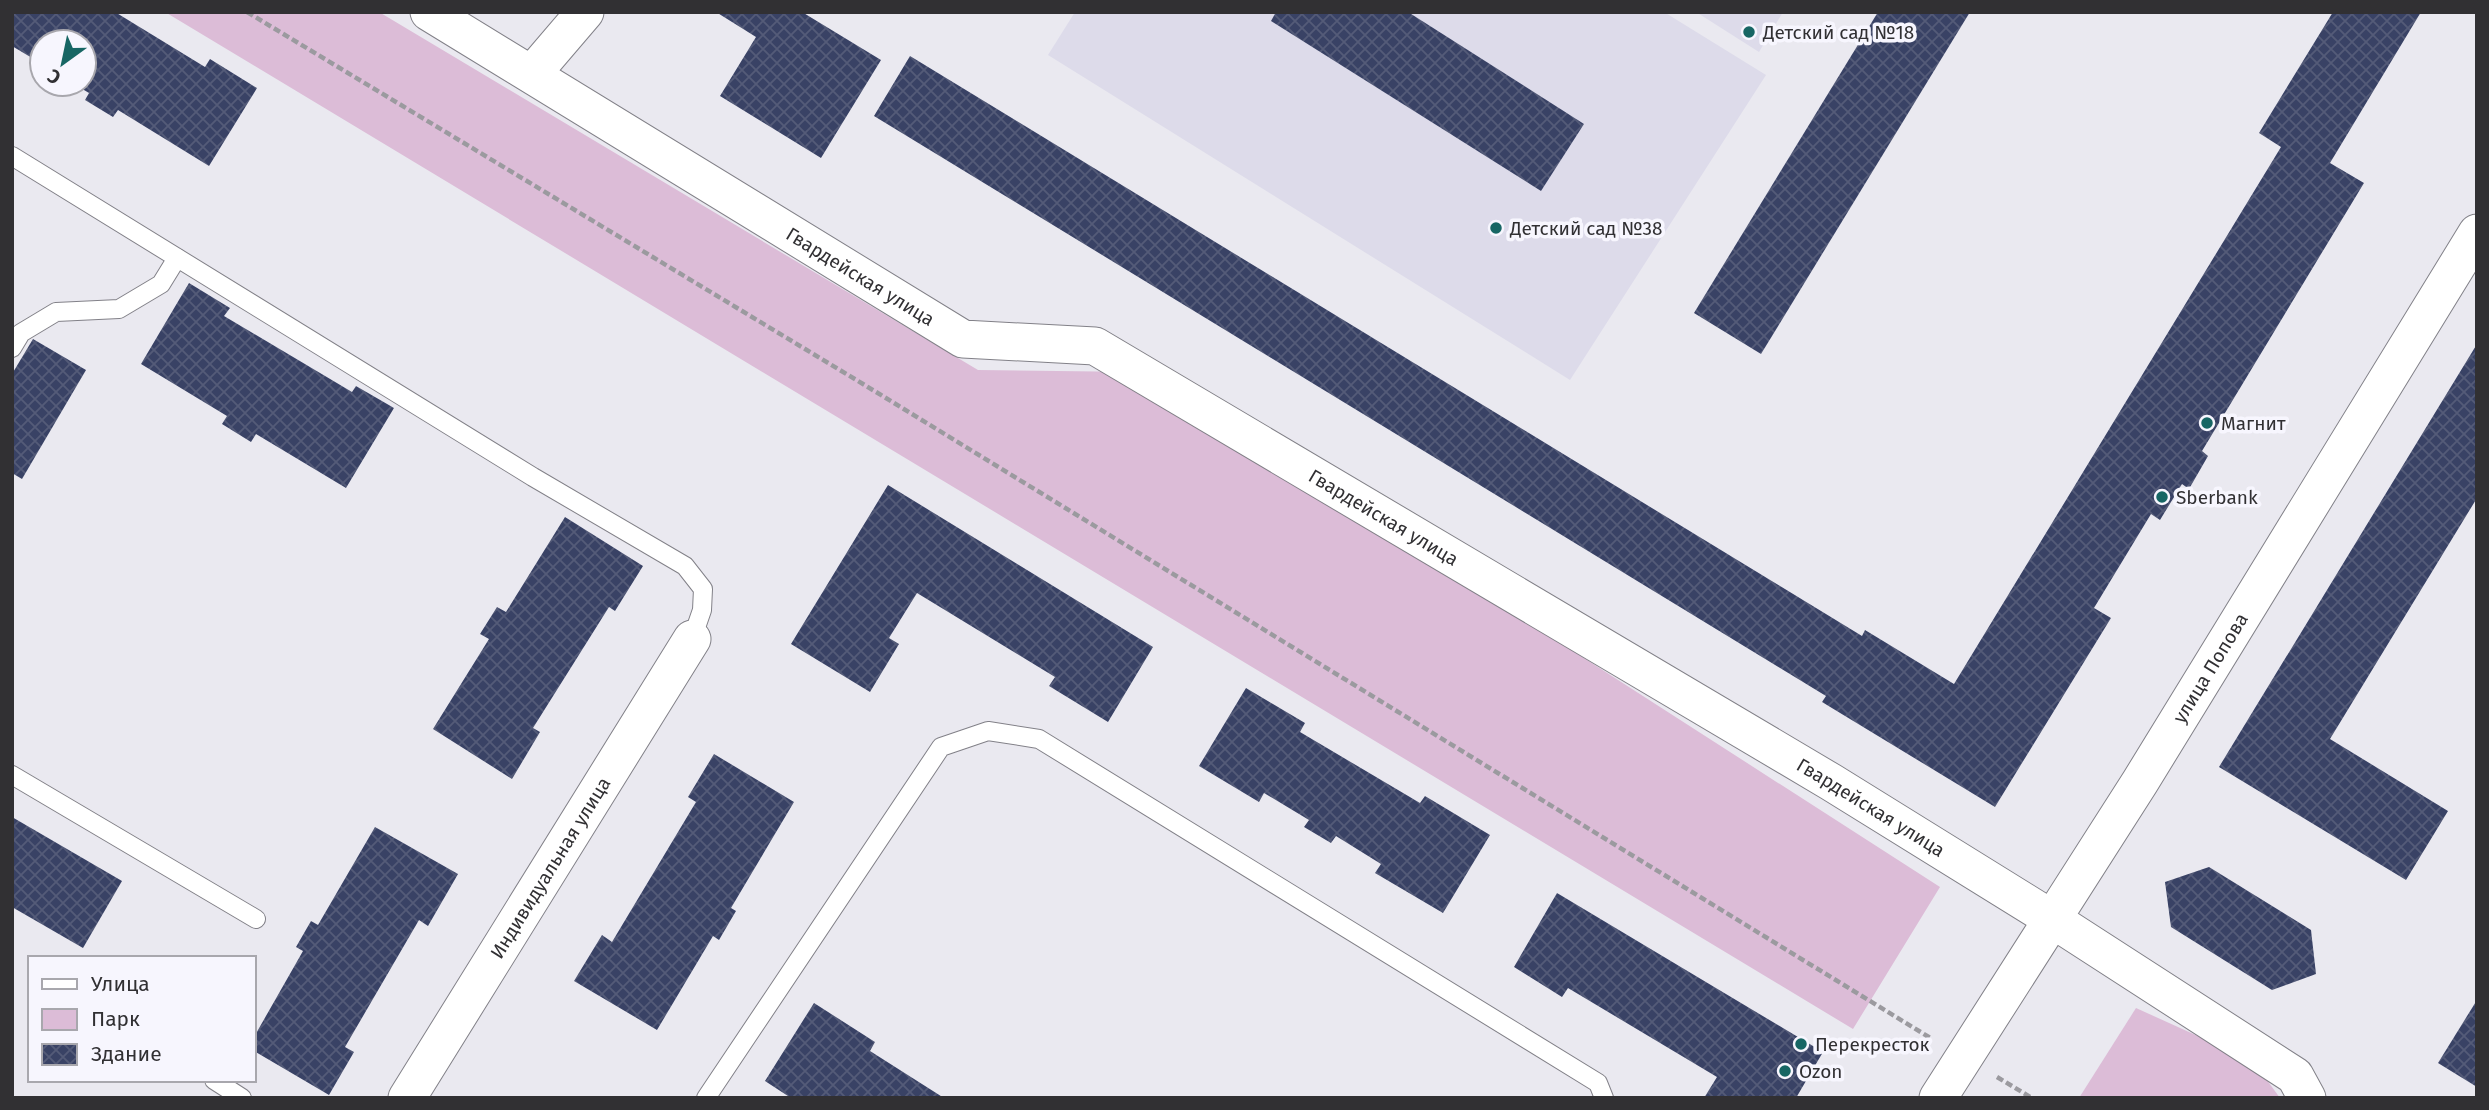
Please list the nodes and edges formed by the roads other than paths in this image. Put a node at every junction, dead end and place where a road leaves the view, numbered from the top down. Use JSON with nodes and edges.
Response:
{"nodes":[{"id":1,"x":429,"y":12,"type":"edge"},
{"id":2,"x":585,"y":12,"type":"edge"},
{"id":3,"x":532,"y":74,"type":"junction"},
{"id":4,"x":12,"y":156,"type":"edge"},
{"id":5,"x":2477,"y":233,"type":"edge"},
{"id":6,"x":177,"y":258,"type":"junction"},
{"id":7,"x":12,"y":348,"type":"edge"},
{"id":8,"x":692,"y":639,"type":"joint"},
{"id":9,"x":12,"y":775,"type":"edge"},
{"id":10,"x":256,"y":919,"type":"dead end"},
{"id":11,"x":2052,"y":919,"type":"junction"},
{"id":12,"x":217,"y":1082,"type":"edge"},
{"id":13,"x":242,"y":1098,"type":"edge"},
{"id":14,"x":407,"y":1098,"type":"edge"},
{"id":15,"x":706,"y":1098,"type":"edge"},
{"id":16,"x":1604,"y":1098,"type":"edge"},
{"id":17,"x":1937,"y":1098,"type":"edge"},
{"id":18,"x":2307,"y":1098,"type":"edge"}],
"edges":[{"from":1,"to":3,"type":"street","name":"Гвардейская улица"},
{"from":2,"to":3,"type":"street"},
{"from":3,"to":11,"type":"street","name":"Гвардейская улица"},
{"from":4,"to":6,"type":"lane"},
{"from":5,"to":11,"type":"street","name":"улица Попова"},
{"from":6,"to":7,"type":"lane"},
{"from":6,"to":8,"type":"lane"},
{"from":8,"to":14,"type":"street","name":"Индивидуальная улица"},
{"from":9,"to":10,"type":"lane"},
{"from":11,"to":17,"type":"street","name":"улица Попова"},
{"from":11,"to":18,"type":"street","name":"Гвардейская улица"},
{"from":12,"to":13,"type":"lane"},
{"from":15,"to":16,"type":"lane"}]}
